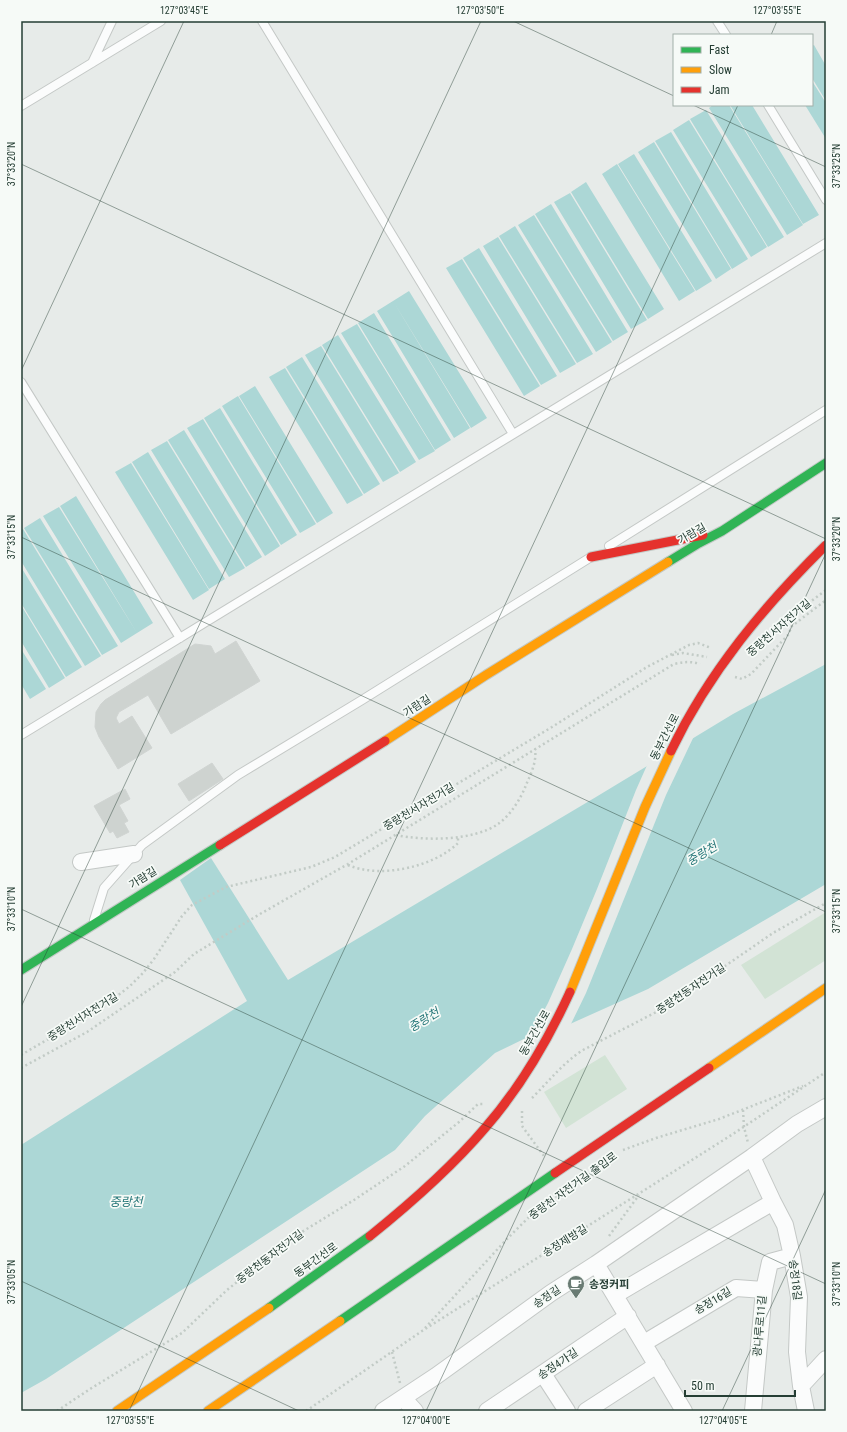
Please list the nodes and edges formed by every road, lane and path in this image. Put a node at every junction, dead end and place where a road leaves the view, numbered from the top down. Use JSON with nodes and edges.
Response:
{"nodes":[{"id":1,"x":112,"y":21,"type":"edge"},
{"id":2,"x":161,"y":21,"type":"edge"},
{"id":3,"x":262,"y":21,"type":"edge"},
{"id":4,"x":717,"y":21,"type":"edge"},
{"id":5,"x":725,"y":34,"type":"edge"},
{"id":6,"x":92,"y":63,"type":"junction"},
{"id":7,"x":21,"y":106,"type":"edge"},
{"id":8,"x":769,"y":106,"type":"edge"},
{"id":9,"x":826,"y":200,"type":"edge"},
{"id":10,"x":826,"y":242,"type":"edge"},
{"id":11,"x":21,"y":382,"type":"edge"},
{"id":12,"x":826,"y":410,"type":"edge"},
{"id":13,"x":514,"y":434,"type":"junction"},
{"id":14,"x":826,"y":463,"type":"edge"},
{"id":15,"x":722,"y":531,"type":"junction"},
{"id":16,"x":826,"y":545,"type":"edge"},
{"id":17,"x":591,"y":557,"type":"junction"},
{"id":18,"x":826,"y":590,"type":"edge"},
{"id":19,"x":180,"y":638,"type":"junction"},
{"id":20,"x":756,"y":649,"type":"dead end"},
{"id":21,"x":716,"y":650,"type":"dead end"},
{"id":22,"x":674,"y":664,"type":"dead end"},
{"id":23,"x":21,"y":735,"type":"edge"},
{"id":24,"x":535,"y":749,"type":"junction"},
{"id":25,"x":396,"y":835,"type":"junction"},
{"id":26,"x":458,"y":837,"type":"junction"},
{"id":27,"x":134,"y":854,"type":"junction"},
{"id":28,"x":81,"y":862,"type":"dead end"},
{"id":29,"x":348,"y":864,"type":"junction"},
{"id":30,"x":826,"y":903,"type":"edge"},
{"id":31,"x":92,"y":924,"type":"junction"},
{"id":32,"x":21,"y":970,"type":"edge"},
{"id":33,"x":826,"y":988,"type":"edge"},
{"id":34,"x":21,"y":1055,"type":"edge"},
{"id":35,"x":21,"y":1068,"type":"edge"},
{"id":36,"x":826,"y":1072,"type":"edge"},
{"id":37,"x":808,"y":1084,"type":"junction"},
{"id":38,"x":527,"y":1103,"type":"dead end"},
{"id":39,"x":484,"y":1104,"type":"dead end"},
{"id":40,"x":826,"y":1107,"type":"edge"},
{"id":41,"x":522,"y":1108,"type":"dead end"},
{"id":42,"x":742,"y":1110,"type":"junction"},
{"id":43,"x":744,"y":1127,"type":"junction"},
{"id":44,"x":622,"y":1151,"type":"dead end"},
{"id":45,"x":544,"y":1156,"type":"dead end"},
{"id":46,"x":752,"y":1157,"type":"junction"},
{"id":47,"x":562,"y":1192,"type":"dead end"},
{"id":48,"x":640,"y":1193,"type":"junction"},
{"id":49,"x":772,"y":1202,"type":"junction"},
{"id":50,"x":607,"y":1238,"type":"dead end"},
{"id":51,"x":792,"y":1256,"type":"junction"},
{"id":52,"x":596,"y":1264,"type":"junction"},
{"id":53,"x":764,"y":1290,"type":"junction"},
{"id":54,"x":615,"y":1295,"type":"junction"},
{"id":55,"x":628,"y":1316,"type":"junction"},
{"id":56,"x":422,"y":1331,"type":"junction"},
{"id":57,"x":644,"y":1343,"type":"junction"},
{"id":58,"x":392,"y":1352,"type":"junction"},
{"id":59,"x":826,"y":1358,"type":"edge"},
{"id":60,"x":656,"y":1365,"type":"junction"},
{"id":61,"x":543,"y":1374,"type":"junction"},
{"id":62,"x":801,"y":1386,"type":"junction"},
{"id":63,"x":403,"y":1398,"type":"junction"},
{"id":64,"x":57,"y":1411,"type":"edge"},
{"id":65,"x":117,"y":1411,"type":"edge"},
{"id":66,"x":208,"y":1411,"type":"edge"},
{"id":67,"x":306,"y":1411,"type":"edge"},
{"id":68,"x":383,"y":1411,"type":"edge"},
{"id":69,"x":415,"y":1411,"type":"edge"},
{"id":70,"x":487,"y":1411,"type":"edge"},
{"id":71,"x":567,"y":1411,"type":"edge"},
{"id":72,"x":586,"y":1411,"type":"edge"},
{"id":73,"x":684,"y":1411,"type":"edge"},
{"id":74,"x":753,"y":1411,"type":"edge"},
{"id":75,"x":806,"y":1411,"type":"edge"}],
"edges":[{"from":1,"to":6,"type":"lane"},
{"from":2,"to":6,"type":"lane"},
{"from":3,"to":13,"type":"lane"},
{"from":4,"to":5,"type":"lane"},
{"from":6,"to":7,"type":"lane"},
{"from":8,"to":9,"type":"lane"},
{"from":10,"to":13,"type":"lane"},
{"from":11,"to":19,"type":"lane"},
{"from":12,"to":17,"type":"lane"},
{"from":13,"to":19,"type":"lane"},
{"from":14,"to":15,"type":"main road","name":"가람길"},
{"from":15,"to":17,"type":"main road"},
{"from":15,"to":31,"type":"main road","name":"가람길"},
{"from":16,"to":65,"type":"main road","name":"동부간선로","bridge":true},
{"from":17,"to":27,"type":"lane"},
{"from":18,"to":20,"type":"path","name":"중랑천서자전거길"},
{"from":19,"to":23,"type":"lane"},
{"from":21,"to":34,"type":"path","name":"중랑천서자전거길"},
{"from":22,"to":24,"type":"path"},
{"from":24,"to":25,"type":"path"},
{"from":24,"to":26,"type":"path"},
{"from":25,"to":26,"type":"path"},
{"from":25,"to":29,"type":"path"},
{"from":26,"to":29,"type":"path"},
{"from":27,"to":28,"type":"street"},
{"from":27,"to":31,"type":"lane"},
{"from":29,"to":35,"type":"path"},
{"from":30,"to":38,"type":"path","name":"중랑천동자전거길"},
{"from":31,"to":32,"type":"main road","name":"가람길"},
{"from":33,"to":66,"type":"main road"},
{"from":36,"to":37,"type":"path","name":"송정제방길"},
{"from":37,"to":42,"type":"path","name":"중랑천 자전거길 출입로"},
{"from":37,"to":43,"type":"path","name":"송정제방길"},
{"from":39,"to":64,"type":"path","name":"중랑천동자전거길"},
{"from":40,"to":46,"type":"street","name":"송정길"},
{"from":41,"to":45,"type":"path"},
{"from":42,"to":43,"type":"path"},
{"from":42,"to":44,"type":"path","name":"중랑천 자전거길 출입로"},
{"from":43,"to":46,"type":"path"},
{"from":43,"to":48,"type":"path","name":"송정제방길"},
{"from":46,"to":49,"type":"street","name":"송정18길"},
{"from":46,"to":52,"type":"street","name":"송정길"},
{"from":47,"to":56,"type":"path","name":"중랑천 자전거길 출입로"},
{"from":48,"to":50,"type":"path"},
{"from":48,"to":56,"type":"path","name":"송정제방길"},
{"from":49,"to":51,"type":"street","name":"송정18길"},
{"from":49,"to":54,"type":"street"},
{"from":51,"to":53,"type":"street"},
{"from":51,"to":62,"type":"street","name":"송정18길"},
{"from":52,"to":54,"type":"street"},
{"from":52,"to":63,"type":"street","name":"송정길"},
{"from":53,"to":57,"type":"street","name":"송정16길"},
{"from":53,"to":74,"type":"street","name":"광나루로11길"},
{"from":54,"to":55,"type":"street"},
{"from":55,"to":57,"type":"street"},
{"from":55,"to":61,"type":"street","name":"송정4가길"},
{"from":56,"to":58,"type":"path","name":"송정제방길"},
{"from":57,"to":60,"type":"street"},
{"from":58,"to":63,"type":"path"},
{"from":58,"to":67,"type":"path","name":"송정제방길"},
{"from":59,"to":62,"type":"street"},
{"from":60,"to":72,"type":"street"},
{"from":60,"to":73,"type":"street"},
{"from":61,"to":70,"type":"street","name":"송정4가길"},
{"from":61,"to":71,"type":"street"},
{"from":62,"to":75,"type":"street","name":"송정18길"},
{"from":63,"to":68,"type":"street","name":"송정길"},
{"from":63,"to":69,"type":"street"}]}
